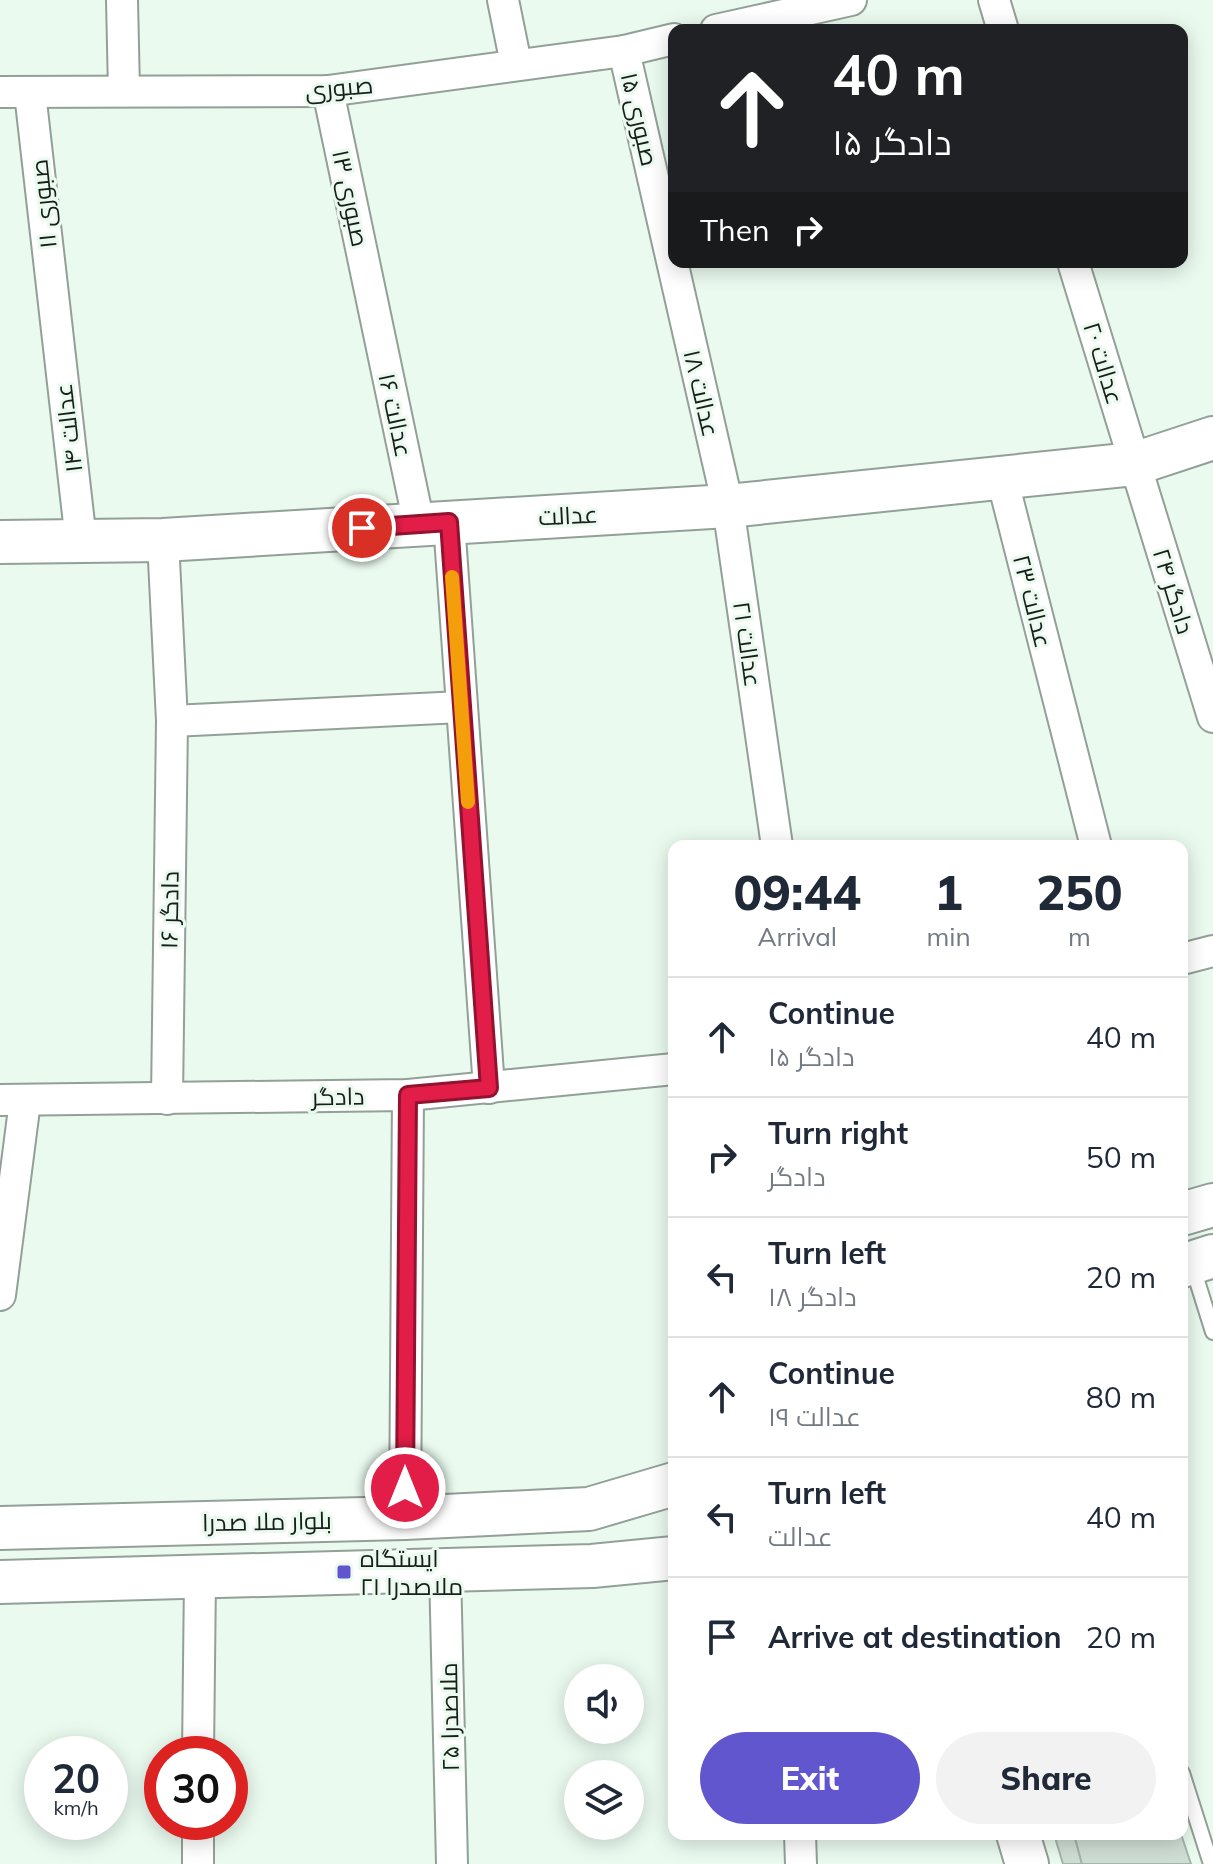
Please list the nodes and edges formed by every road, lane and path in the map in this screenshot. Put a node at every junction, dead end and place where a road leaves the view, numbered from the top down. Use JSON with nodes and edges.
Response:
{"nodes":[{"id":1,"x":122,"y":0,"type":"edge"},
{"id":2,"x":503,"y":0,"type":"edge"},
{"id":3,"x":851,"y":0,"type":"edge"},
{"id":4,"x":994,"y":0,"type":"edge"},
{"id":5,"x":743,"y":24,"type":"edge"},
{"id":6,"x":1001,"y":24,"type":"edge"},
{"id":7,"x":668,"y":40,"type":"edge"},
{"id":8,"x":624,"y":51,"type":"junction"},
{"id":9,"x":516,"y":64,"type":"junction"},
{"id":10,"x":124,"y":91,"type":"junction"},
{"id":11,"x":328,"y":91,"type":"junction"},
{"id":12,"x":0,"y":92,"type":"edge"},
{"id":13,"x":30,"y":93,"type":"junction"},
{"id":14,"x":668,"y":246,"type":"edge"},
{"id":15,"x":673,"y":268,"type":"edge"},
{"id":16,"x":1075,"y":268,"type":"edge"},
{"id":17,"x":676,"y":281,"type":"joint"},
{"id":18,"x":373,"y":305,"type":"joint"},
{"id":19,"x":55,"y":315,"type":"joint"},
{"id":20,"x":1213,"y":438,"type":"edge"},
{"id":21,"x":1134,"y":464,"type":"junction"},
{"id":22,"x":1002,"y":478,"type":"junction"},
{"id":23,"x":728,"y":506,"type":"junction"},
{"id":24,"x":434,"y":523,"type":"junction"},
{"id":25,"x":163,"y":540,"type":"junction"},
{"id":26,"x":81,"y":541,"type":"junction"},
{"id":27,"x":0,"y":542,"type":"edge"},
{"id":28,"x":461,"y":707,"type":"junction"},
{"id":29,"x":1213,"y":717,"type":"edge"},
{"id":30,"x":172,"y":721,"type":"junction"},
{"id":31,"x":776,"y":840,"type":"edge"},
{"id":32,"x":1094,"y":840,"type":"edge"},
{"id":33,"x":1213,"y":951,"type":"edge"},
{"id":34,"x":1188,"y":957,"type":"edge"},
{"id":35,"x":668,"y":1070,"type":"edge"},
{"id":36,"x":489,"y":1088,"type":"junction"},
{"id":37,"x":408,"y":1095,"type":"junction"},
{"id":38,"x":167,"y":1099,"type":"junction"},
{"id":39,"x":12,"y":1101,"type":"edge"},
{"id":40,"x":1213,"y":1205,"type":"edge"},
{"id":41,"x":1188,"y":1212,"type":"edge"},
{"id":42,"x":1196,"y":1262,"type":"edge"},
{"id":43,"x":0,"y":1295,"type":"edge"},
{"id":44,"x":1213,"y":1332,"type":"edge"},
{"id":45,"x":668,"y":1486,"type":"edge"},
{"id":46,"x":405,"y":1518,"type":"junction"},
{"id":47,"x":0,"y":1528,"type":"edge"},
{"id":48,"x":668,"y":1559,"type":"edge"},
{"id":49,"x":445,"y":1570,"type":"junction"},
{"id":50,"x":200,"y":1577,"type":"junction"},
{"id":51,"x":0,"y":1582,"type":"edge"},
{"id":52,"x":198,"y":1736,"type":"edge"},
{"id":53,"x":1188,"y":1792,"type":"edge"},
{"id":54,"x":198,"y":1840,"type":"edge"},
{"id":55,"x":800,"y":1840,"type":"edge"},
{"id":56,"x":1020,"y":1840,"type":"edge"},
{"id":57,"x":198,"y":1864,"type":"edge"},
{"id":58,"x":452,"y":1864,"type":"edge"},
{"id":59,"x":801,"y":1864,"type":"edge"},
{"id":60,"x":1027,"y":1864,"type":"edge"},
{"id":61,"x":1211,"y":1864,"type":"edge"}],
"edges":[{"from":1,"to":10,"type":"street"},
{"from":2,"to":9,"type":"street"},
{"from":3,"to":5,"type":"street"},
{"from":4,"to":6,"type":"street"},
{"from":7,"to":8,"type":"street","name":"صبوری"},
{"from":8,"to":9,"type":"street","name":"صبوری"},
{"from":8,"to":14,"type":"street","name":"صبوری ۱۵"},
{"from":9,"to":11,"type":"street","name":"صبوری"},
{"from":10,"to":11,"type":"street","name":"صبوری"},
{"from":10,"to":13,"type":"street","name":"صبوری"},
{"from":11,"to":18,"type":"street","name":"صبوری ۱۳"},
{"from":12,"to":13,"type":"street","name":"صبوری"},
{"from":13,"to":19,"type":"street","name":"صبوری ۱۱"},
{"from":15,"to":17,"type":"street","name":"صبوری ۱۵"},
{"from":16,"to":21,"type":"street","name":"عدالت ۲۰"},
{"from":17,"to":23,"type":"street","name":"عدالت ۱۸"},
{"from":18,"to":24,"type":"street","name":"عدالت ۱۶"},
{"from":19,"to":26,"type":"street","name":"عدالت ۱۴"},
{"from":20,"to":21,"type":"main road","name":"عدالت"},
{"from":21,"to":22,"type":"main road","name":"عدالت"},
{"from":21,"to":29,"type":"street","name":"دادگر ۲۴"},
{"from":22,"to":23,"type":"main road","name":"عدالت"},
{"from":22,"to":32,"type":"street","name":"عدالت ۲۳"},
{"from":23,"to":24,"type":"main road","name":"عدالت"},
{"from":23,"to":31,"type":"street","name":"عدالت ۲۱"},
{"from":24,"to":25,"type":"main road","name":"عدالت"},
{"from":24,"to":28,"type":"street","name":"عدالت ۱۶"},
{"from":25,"to":26,"type":"main road","name":"عدالت"},
{"from":25,"to":30,"type":"street","name":"دادگر ۱۶"},
{"from":26,"to":27,"type":"main road","name":"عدالت"},
{"from":28,"to":30,"type":"street"},
{"from":28,"to":36,"type":"street","name":"عدالت ۱۶"},
{"from":30,"to":38,"type":"street","name":"دادگر ۱۶"},
{"from":33,"to":34,"type":"street"},
{"from":35,"to":36,"type":"street","name":"دادگر"},
{"from":36,"to":37,"type":"street","name":"دادگر"},
{"from":37,"to":38,"type":"street","name":"دادگر"},
{"from":37,"to":46,"type":"street"},
{"from":38,"to":39,"type":"street","name":"دادگر"},
{"from":39,"to":43,"type":"street"},
{"from":40,"to":41,"type":"main road"},
{"from":42,"to":44,"type":"lane"},
{"from":45,"to":46,"type":"main road","name":"بلوار ملا صدرا"},
{"from":46,"to":47,"type":"main road","name":"بلوار ملا صدرا"},
{"from":48,"to":49,"type":"main road"},
{"from":49,"to":50,"type":"main road"},
{"from":49,"to":58,"type":"street","name":"ملاصدرا ۲۵"},
{"from":50,"to":51,"type":"main road"},
{"from":50,"to":52,"type":"street"},
{"from":53,"to":61,"type":"lane"},
{"from":54,"to":57,"type":"street"},
{"from":55,"to":59,"type":"street"},
{"from":56,"to":60,"type":"main road"}]}
